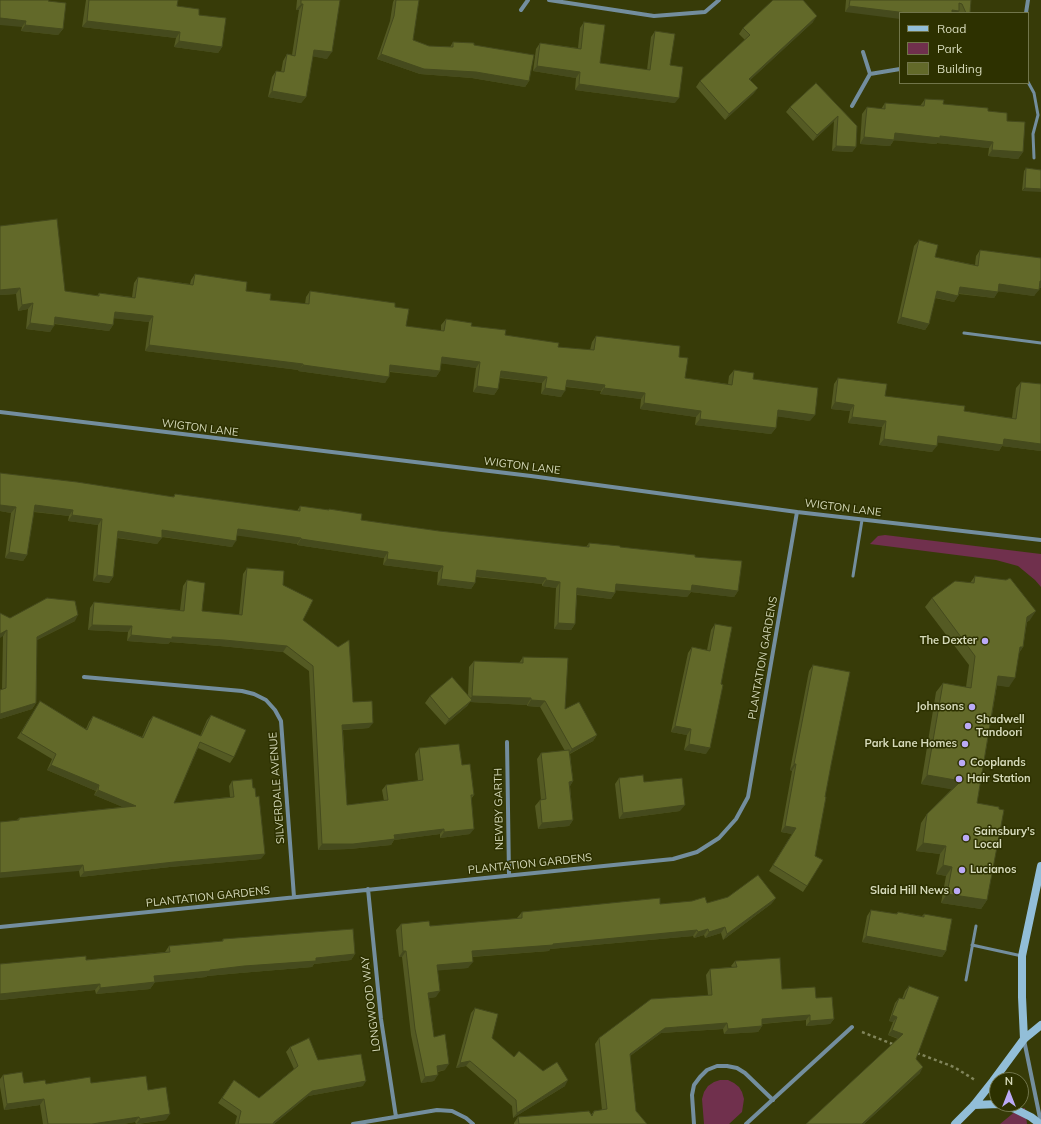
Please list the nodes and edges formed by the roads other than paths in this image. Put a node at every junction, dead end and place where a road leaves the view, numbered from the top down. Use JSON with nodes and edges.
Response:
{"nodes":[{"id":1,"x":528,"y":0,"type":"edge"},
{"id":2,"x":549,"y":0,"type":"edge"},
{"id":3,"x":719,"y":0,"type":"edge"},
{"id":4,"x":1028,"y":0,"type":"edge"},
{"id":5,"x":521,"y":10,"type":"dead end"},
{"id":6,"x":1026,"y":12,"type":"edge"},
{"id":7,"x":863,"y":52,"type":"dead end"},
{"id":8,"x":899,"y":70,"type":"edge"},
{"id":9,"x":870,"y":74,"type":"junction"},
{"id":10,"x":1029,"y":84,"type":"edge"},
{"id":11,"x":1036,"y":103,"type":"junction"},
{"id":12,"x":1041,"y":103,"type":"edge"},
{"id":13,"x":852,"y":106,"type":"dead end"},
{"id":14,"x":1034,"y":158,"type":"dead end"},
{"id":15,"x":964,"y":334,"type":"dead end"},
{"id":16,"x":1041,"y":343,"type":"edge"},
{"id":17,"x":0,"y":412,"type":"edge"},
{"id":18,"x":797,"y":512,"type":"junction"},
{"id":19,"x":862,"y":520,"type":"junction"},
{"id":20,"x":1041,"y":540,"type":"edge"},
{"id":21,"x":853,"y":576,"type":"dead end"},
{"id":22,"x":84,"y":677,"type":"dead end"},
{"id":23,"x":507,"y":742,"type":"dead end"},
{"id":24,"x":1041,"y":866,"type":"edge"},
{"id":25,"x":509,"y":875,"type":"junction"},
{"id":26,"x":368,"y":889,"type":"junction"},
{"id":27,"x":294,"y":897,"type":"junction"},
{"id":28,"x":976,"y":926,"type":"dead end"},
{"id":29,"x":0,"y":927,"type":"edge"},
{"id":30,"x":972,"y":946,"type":"junction"},
{"id":31,"x":1022,"y":956,"type":"junction"},
{"id":32,"x":966,"y":980,"type":"dead end"},
{"id":33,"x":1041,"y":1025,"type":"edge"},
{"id":34,"x":852,"y":1027,"type":"road end"},
{"id":35,"x":1024,"y":1039,"type":"junction"},
{"id":36,"x":773,"y":1100,"type":"junction"},
{"id":37,"x":974,"y":1105,"type":"junction"},
{"id":38,"x":396,"y":1117,"type":"junction"},
{"id":39,"x":353,"y":1124,"type":"edge"},
{"id":40,"x":473,"y":1124,"type":"edge"},
{"id":41,"x":694,"y":1124,"type":"edge"},
{"id":42,"x":746,"y":1124,"type":"edge"},
{"id":43,"x":955,"y":1124,"type":"edge"},
{"id":44,"x":1040,"y":1124,"type":"edge"}],
"edges":[{"from":1,"to":5,"type":"street"},
{"from":2,"to":3,"type":"street"},
{"from":4,"to":6,"type":"street"},
{"from":7,"to":9,"type":"street"},
{"from":8,"to":9,"type":"street"},
{"from":9,"to":13,"type":"street"},
{"from":10,"to":11,"type":"lane"},
{"from":11,"to":12,"type":"lane"},
{"from":11,"to":14,"type":"lane"},
{"from":15,"to":16,"type":"lane"},
{"from":17,"to":18,"type":"street","name":"WIGTON LANE"},
{"from":18,"to":19,"type":"street","name":"WIGTON LANE"},
{"from":18,"to":25,"type":"street","name":"PLANTATION GARDENS"},
{"from":19,"to":20,"type":"street","name":"WIGTON LANE"},
{"from":19,"to":21,"type":"lane"},
{"from":22,"to":27,"type":"street","name":"SILVERDALE AVENUE"},
{"from":23,"to":25,"type":"street","name":"NEWBY GARTH"},
{"from":24,"to":31,"type":"street"},
{"from":25,"to":26,"type":"street","name":"PLANTATION GARDENS"},
{"from":26,"to":27,"type":"street","name":"PLANTATION GARDENS"},
{"from":26,"to":38,"type":"street","name":"LONGWOOD WAY"},
{"from":27,"to":29,"type":"street","name":"PLANTATION GARDENS"},
{"from":28,"to":30,"type":"lane"},
{"from":30,"to":31,"type":"lane"},
{"from":30,"to":32,"type":"lane"},
{"from":31,"to":35,"type":"street"},
{"from":33,"to":35,"type":"street"},
{"from":34,"to":36,"type":"street"},
{"from":35,"to":37,"type":"street"},
{"from":35,"to":44,"type":"street"},
{"from":36,"to":41,"type":"street"},
{"from":36,"to":42,"type":"street"},
{"from":37,"to":43,"type":"street"},
{"from":37,"to":44,"type":"street"},
{"from":38,"to":39,"type":"street"},
{"from":38,"to":40,"type":"street"}]}
